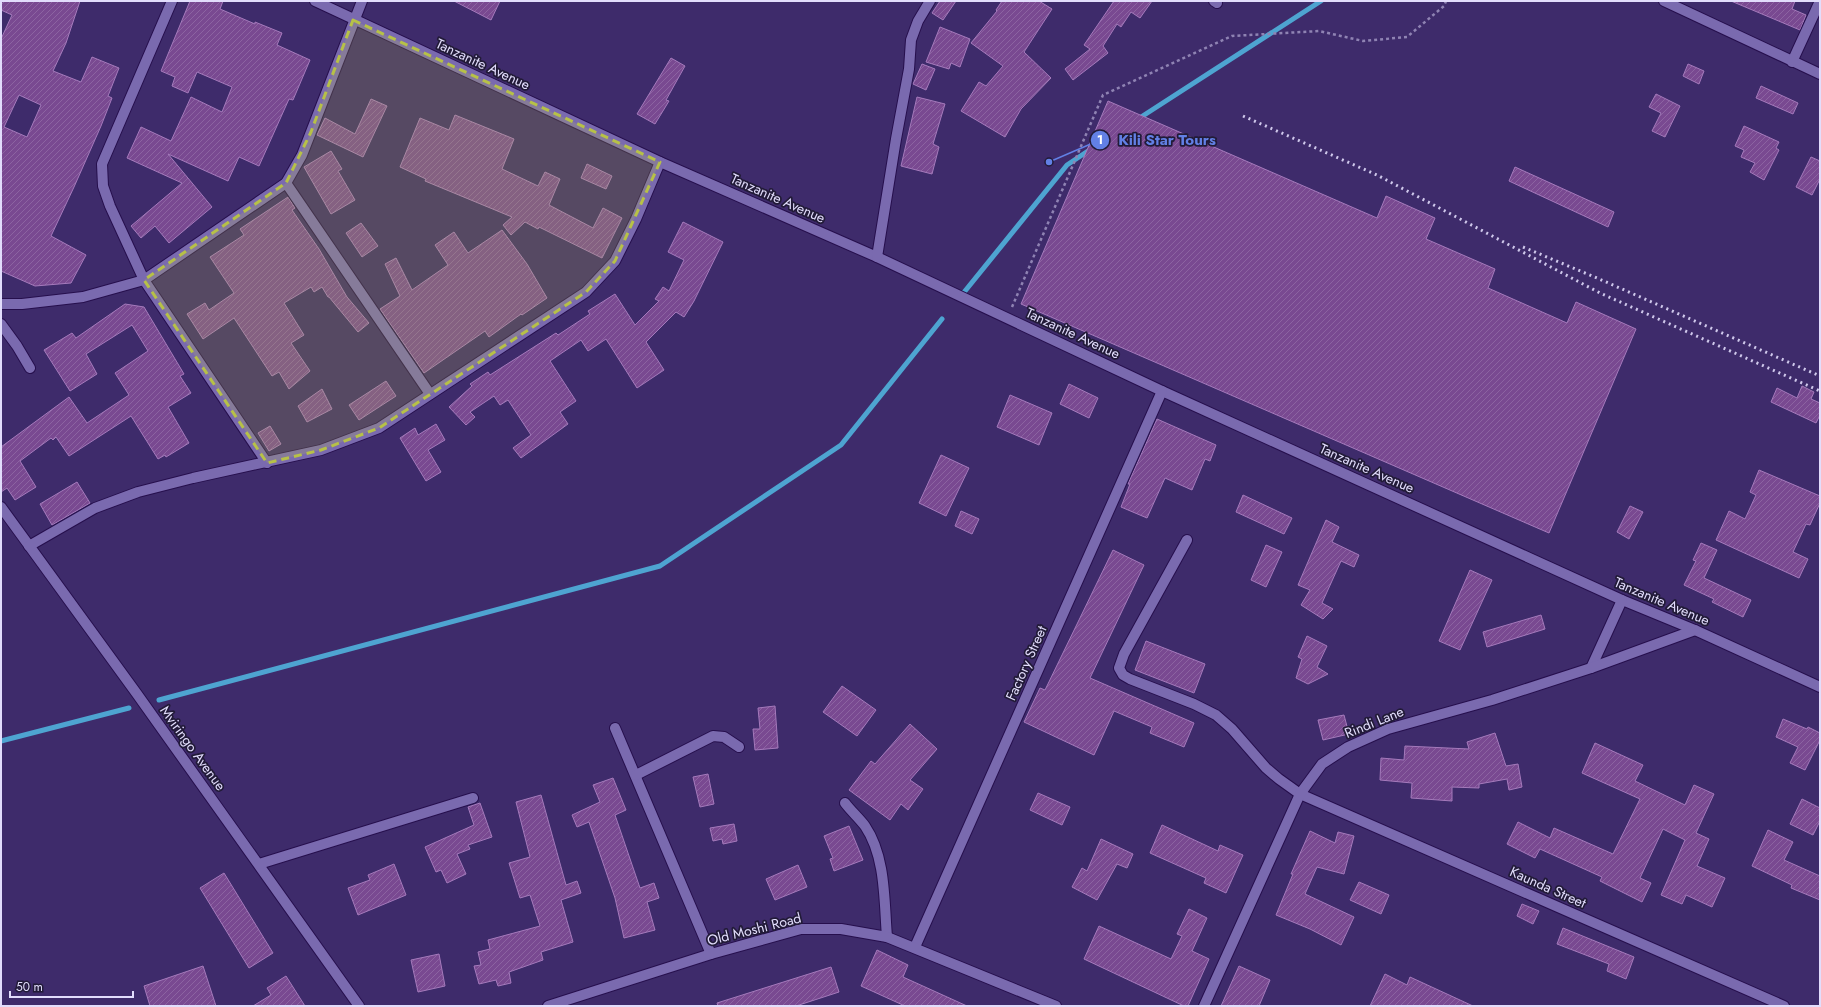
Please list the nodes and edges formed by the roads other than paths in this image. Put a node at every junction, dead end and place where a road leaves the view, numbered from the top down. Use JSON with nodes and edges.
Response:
{"nodes":[{"id":1,"x":172,"y":1,"type":"edge"},
{"id":2,"x":316,"y":1,"type":"edge"},
{"id":3,"x":362,"y":1,"type":"edge"},
{"id":4,"x":930,"y":1,"type":"edge"},
{"id":5,"x":1664,"y":1,"type":"edge"},
{"id":6,"x":1820,"y":1,"type":"edge"},
{"id":7,"x":354,"y":20,"type":"junction"},
{"id":8,"x":1792,"y":62,"type":"junction"},
{"id":9,"x":1820,"y":74,"type":"edge"},
{"id":10,"x":660,"y":162,"type":"junction"},
{"id":11,"x":286,"y":183,"type":"junction"},
{"id":12,"x":877,"y":257,"type":"junction"},
{"id":13,"x":144,"y":280,"type":"junction"},
{"id":14,"x":1,"y":304,"type":"edge"},
{"id":15,"x":1,"y":324,"type":"edge"},
{"id":16,"x":30,"y":368,"type":"dead end"},
{"id":17,"x":1162,"y":391,"type":"junction"},
{"id":18,"x":430,"y":394,"type":"junction"},
{"id":19,"x":267,"y":463,"type":"junction"},
{"id":20,"x":1,"y":507,"type":"edge"},
{"id":21,"x":1187,"y":540,"type":"dead end"},
{"id":22,"x":29,"y":546,"type":"junction"},
{"id":23,"x":1622,"y":600,"type":"junction"},
{"id":24,"x":1695,"y":630,"type":"junction"},
{"id":25,"x":1591,"y":668,"type":"junction"},
{"id":26,"x":1820,"y":686,"type":"edge"},
{"id":27,"x":616,"y":728,"type":"dead end"},
{"id":28,"x":739,"y":747,"type":"dead end"},
{"id":29,"x":636,"y":775,"type":"junction"},
{"id":30,"x":1300,"y":794,"type":"junction"},
{"id":31,"x":473,"y":798,"type":"dead end"},
{"id":32,"x":845,"y":803,"type":"dead end"},
{"id":33,"x":259,"y":864,"type":"junction"},
{"id":34,"x":887,"y":937,"type":"junction"},
{"id":35,"x":914,"y":947,"type":"junction"},
{"id":36,"x":711,"y":954,"type":"junction"},
{"id":37,"x":360,"y":1006,"type":"edge"},
{"id":38,"x":548,"y":1006,"type":"edge"},
{"id":39,"x":1056,"y":1006,"type":"edge"},
{"id":40,"x":1204,"y":1006,"type":"edge"},
{"id":41,"x":1784,"y":1006,"type":"edge"}],
"edges":[{"from":1,"to":13,"type":"street"},
{"from":2,"to":7,"type":"street","name":"Tanzanite Avenue"},
{"from":3,"to":7,"type":"street"},
{"from":4,"to":12,"type":"street"},
{"from":5,"to":8,"type":"street"},
{"from":6,"to":8,"type":"street"},
{"from":7,"to":10,"type":"street","name":"Tanzanite Avenue"},
{"from":7,"to":11,"type":"street"},
{"from":8,"to":9,"type":"street"},
{"from":10,"to":12,"type":"street","name":"Tanzanite Avenue"},
{"from":10,"to":18,"type":"street"},
{"from":11,"to":13,"type":"street"},
{"from":11,"to":18,"type":"street"},
{"from":12,"to":17,"type":"street","name":"Tanzanite Avenue"},
{"from":13,"to":14,"type":"street"},
{"from":13,"to":19,"type":"street"},
{"from":15,"to":16,"type":"street"},
{"from":17,"to":23,"type":"street","name":"Tanzanite Avenue"},
{"from":17,"to":35,"type":"street","name":"Factory Street"},
{"from":18,"to":19,"type":"street"},
{"from":19,"to":22,"type":"street"},
{"from":20,"to":22,"type":"street","name":"Mviringo Avenue"},
{"from":21,"to":30,"type":"street","name":"Kaunda Street"},
{"from":22,"to":33,"type":"street","name":"Mviringo Avenue"},
{"from":23,"to":24,"type":"street","name":"Tanzanite Avenue"},
{"from":23,"to":25,"type":"street"},
{"from":24,"to":25,"type":"street","name":"Rindi Lane"},
{"from":24,"to":26,"type":"street","name":"Tanzanite Avenue"},
{"from":25,"to":30,"type":"street","name":"Rindi Lane"},
{"from":27,"to":29,"type":"street"},
{"from":28,"to":29,"type":"street"},
{"from":29,"to":36,"type":"street"},
{"from":30,"to":40,"type":"street","name":"Rindi Lane"},
{"from":30,"to":41,"type":"street","name":"Kaunda Street"},
{"from":31,"to":33,"type":"street"},
{"from":32,"to":34,"type":"street"},
{"from":33,"to":37,"type":"street","name":"Mviringo Avenue"},
{"from":34,"to":35,"type":"street","name":"Old Moshi Road"},
{"from":34,"to":36,"type":"street","name":"Old Moshi Road"},
{"from":35,"to":39,"type":"street","name":"Old Moshi Road"},
{"from":36,"to":38,"type":"street","name":"Old Moshi Road"}]}
